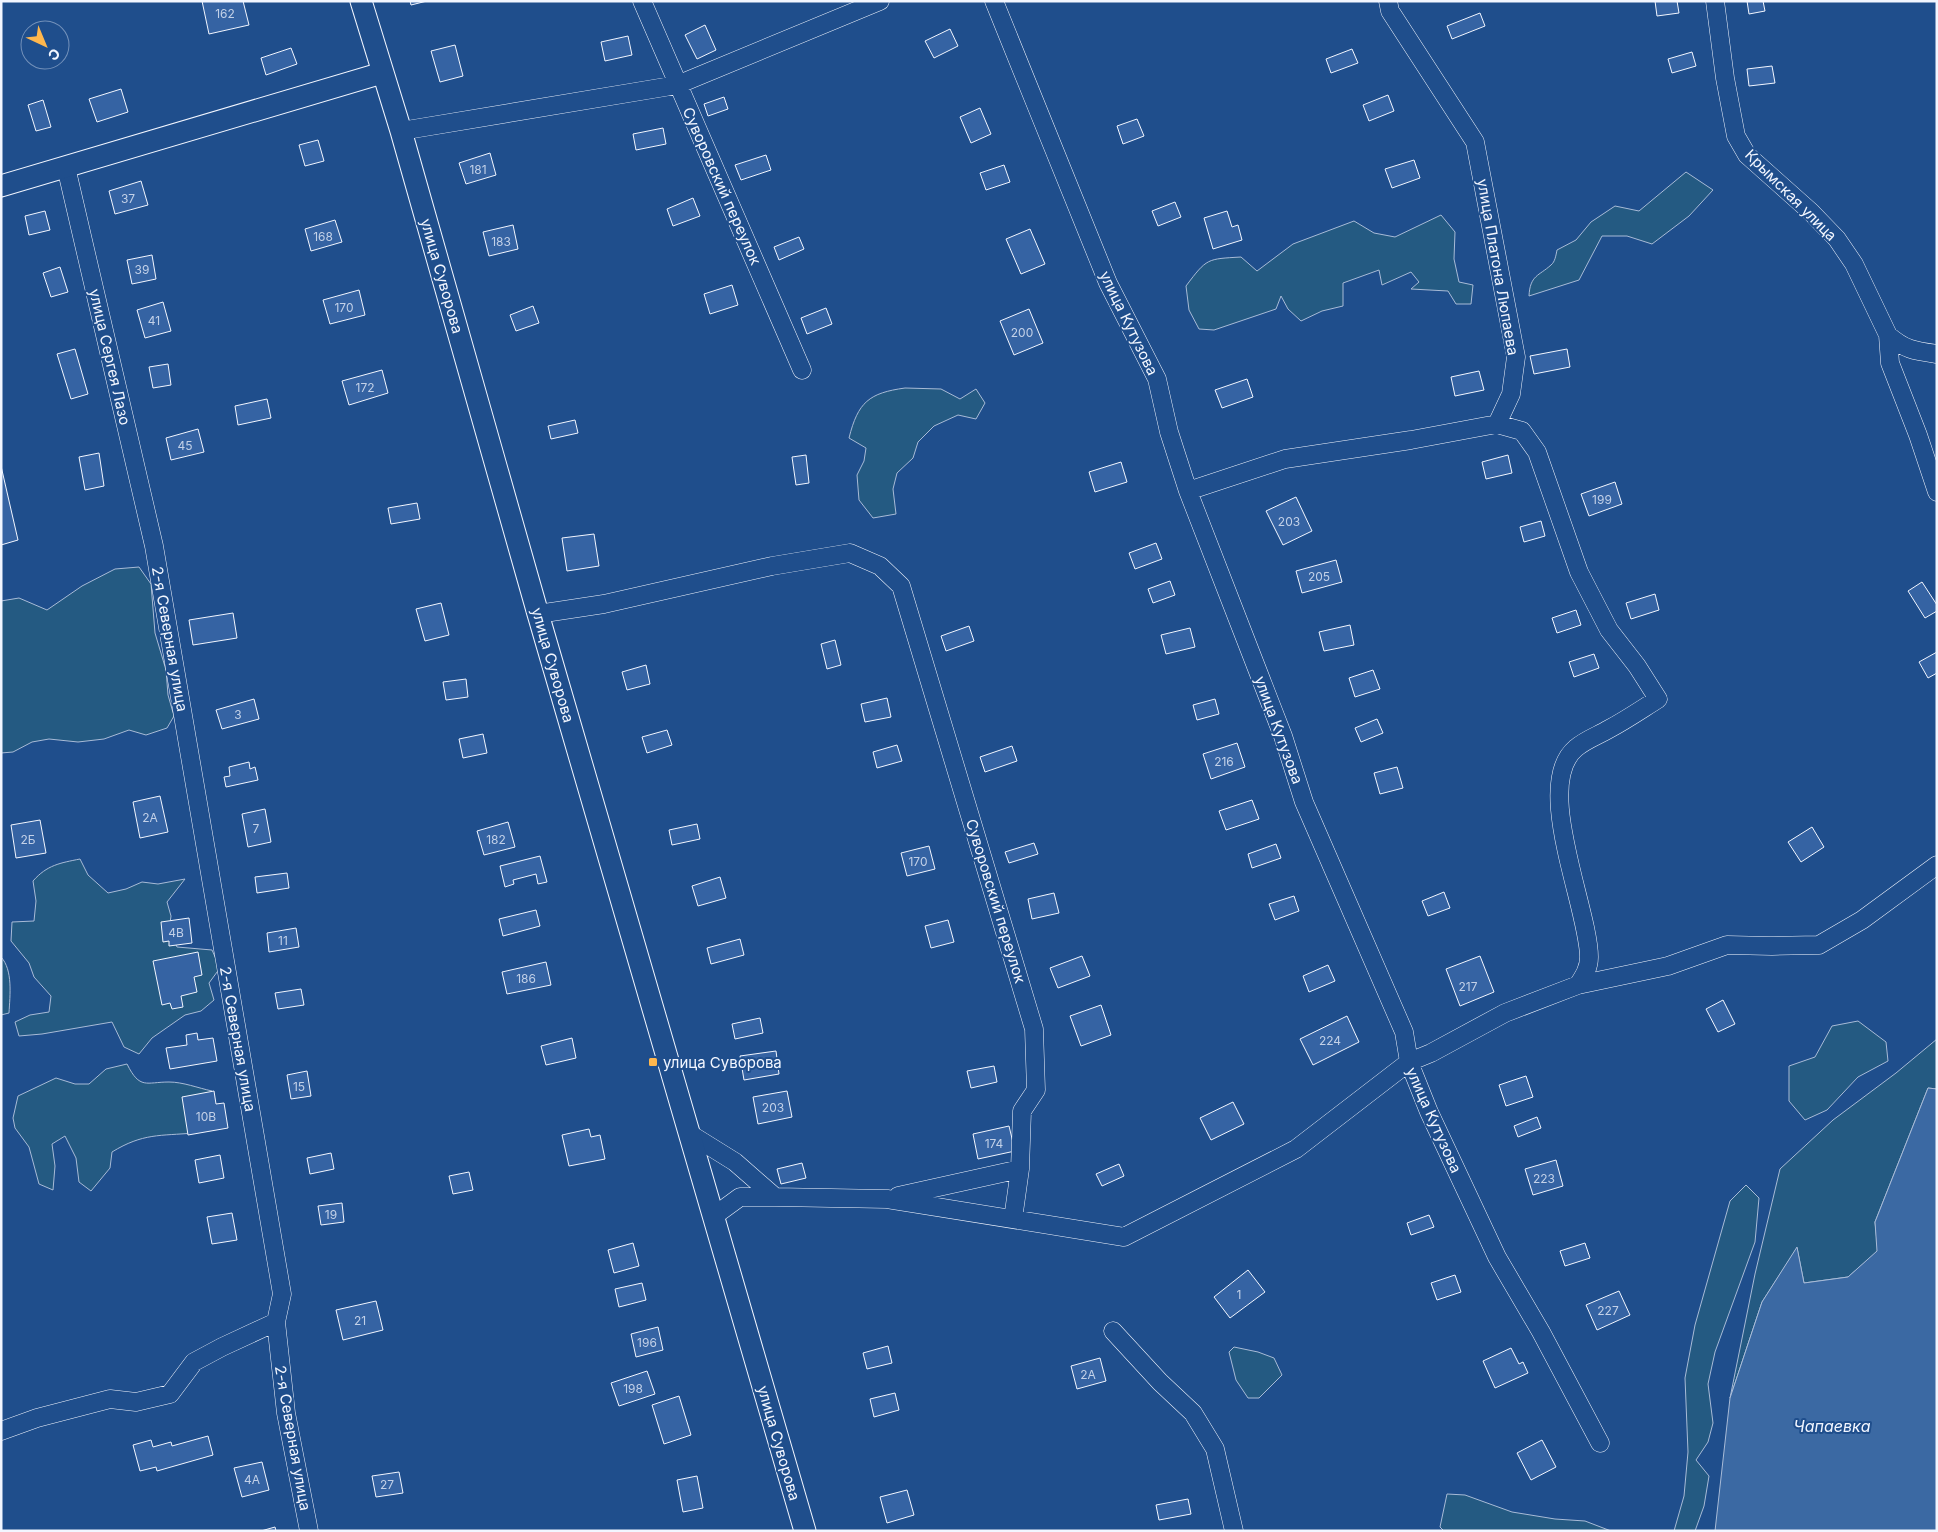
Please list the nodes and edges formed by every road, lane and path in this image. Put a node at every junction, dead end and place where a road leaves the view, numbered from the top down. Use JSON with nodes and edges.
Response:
{"nodes":[{"id":1,"x":361,"y":1,"type":"edge"},
{"id":2,"x":642,"y":1,"type":"edge"},
{"id":3,"x":880,"y":1,"type":"edge"},
{"id":4,"x":994,"y":1,"type":"edge"},
{"id":5,"x":1388,"y":1,"type":"edge"},
{"id":6,"x":1715,"y":1,"type":"edge"},
{"id":7,"x":382,"y":73,"type":"junction"},
{"id":8,"x":677,"y":85,"type":"junction"},
{"id":9,"x":401,"y":131,"type":"junction"},
{"id":10,"x":66,"y":167,"type":"junction"},
{"id":11,"x":1,"y":186,"type":"edge"},
{"id":12,"x":1888,"y":335,"type":"junction"},
{"id":13,"x":1937,"y":354,"type":"edge"},
{"id":14,"x":802,"y":370,"type":"dead end"},
{"id":15,"x":1497,"y":424,"type":"junction"},
{"id":16,"x":1188,"y":491,"type":"junction"},
{"id":17,"x":1937,"y":492,"type":"edge"},
{"id":18,"x":154,"y":546,"type":"joint"},
{"id":19,"x":538,"y":614,"type":"junction"},
{"id":20,"x":1937,"y":865,"type":"edge"},
{"id":21,"x":1578,"y":985,"type":"junction"},
{"id":22,"x":1408,"y":1062,"type":"junction"},
{"id":23,"x":690,"y":1134,"type":"junction"},
{"id":24,"x":1020,"y":1169,"type":"junction"},
{"id":25,"x":775,"y":1196,"type":"junction"},
{"id":26,"x":887,"y":1199,"type":"junction"},
{"id":27,"x":714,"y":1216,"type":"junction"},
{"id":28,"x":1013,"y":1219,"type":"junction"},
{"id":29,"x":276,"y":1322,"type":"junction"},
{"id":30,"x":1113,"y":1331,"type":"dead end"},
{"id":31,"x":1,"y":1431,"type":"edge"},
{"id":32,"x":1600,"y":1444,"type":"dead end"},
{"id":33,"x":310,"y":1531,"type":"edge"},
{"id":34,"x":804,"y":1531,"type":"edge"},
{"id":35,"x":1234,"y":1531,"type":"edge"}],
"edges":[{"from":1,"to":7,"type":"street","name":"улица Суворова"},
{"from":2,"to":8,"type":"street","name":"Суворовский переулок"},
{"from":3,"to":8,"type":"street"},
{"from":4,"to":16,"type":"street","name":"улица Кутузова"},
{"from":5,"to":15,"type":"street","name":"улица Платона Люпаева"},
{"from":6,"to":12,"type":"street","name":"Крымская улица"},
{"from":7,"to":9,"type":"street","name":"улица Суворова"},
{"from":7,"to":10,"type":"street"},
{"from":8,"to":9,"type":"street"},
{"from":8,"to":14,"type":"street","name":"Суворовский переулок"},
{"from":9,"to":19,"type":"street","name":"улица Суворова"},
{"from":10,"to":11,"type":"street"},
{"from":10,"to":18,"type":"street","name":"улица Сергея Лазо"},
{"from":12,"to":13,"type":"street"},
{"from":12,"to":17,"type":"street","name":"Крымская улица"},
{"from":15,"to":16,"type":"street"},
{"from":15,"to":21,"type":"street"},
{"from":16,"to":22,"type":"street","name":"улица Кутузова"},
{"from":18,"to":29,"type":"street","name":"2-я Северная улица"},
{"from":19,"to":23,"type":"street","name":"улица Суворова"},
{"from":19,"to":24,"type":"street","name":"Суворовский переулок"},
{"from":20,"to":21,"type":"street"},
{"from":21,"to":22,"type":"street"},
{"from":22,"to":28,"type":"street"},
{"from":22,"to":32,"type":"street","name":"улица Кутузова"},
{"from":23,"to":25,"type":"street"},
{"from":23,"to":27,"type":"street","name":"улица Суворова"},
{"from":24,"to":26,"type":"street"},
{"from":24,"to":28,"type":"street","name":"Суворовский переулок"},
{"from":25,"to":26,"type":"street"},
{"from":25,"to":27,"type":"street"},
{"from":26,"to":28,"type":"street"},
{"from":27,"to":34,"type":"street","name":"улица Суворова"},
{"from":29,"to":31,"type":"street"},
{"from":29,"to":33,"type":"street","name":"2-я Северная улица"},
{"from":30,"to":35,"type":"street"}]}
